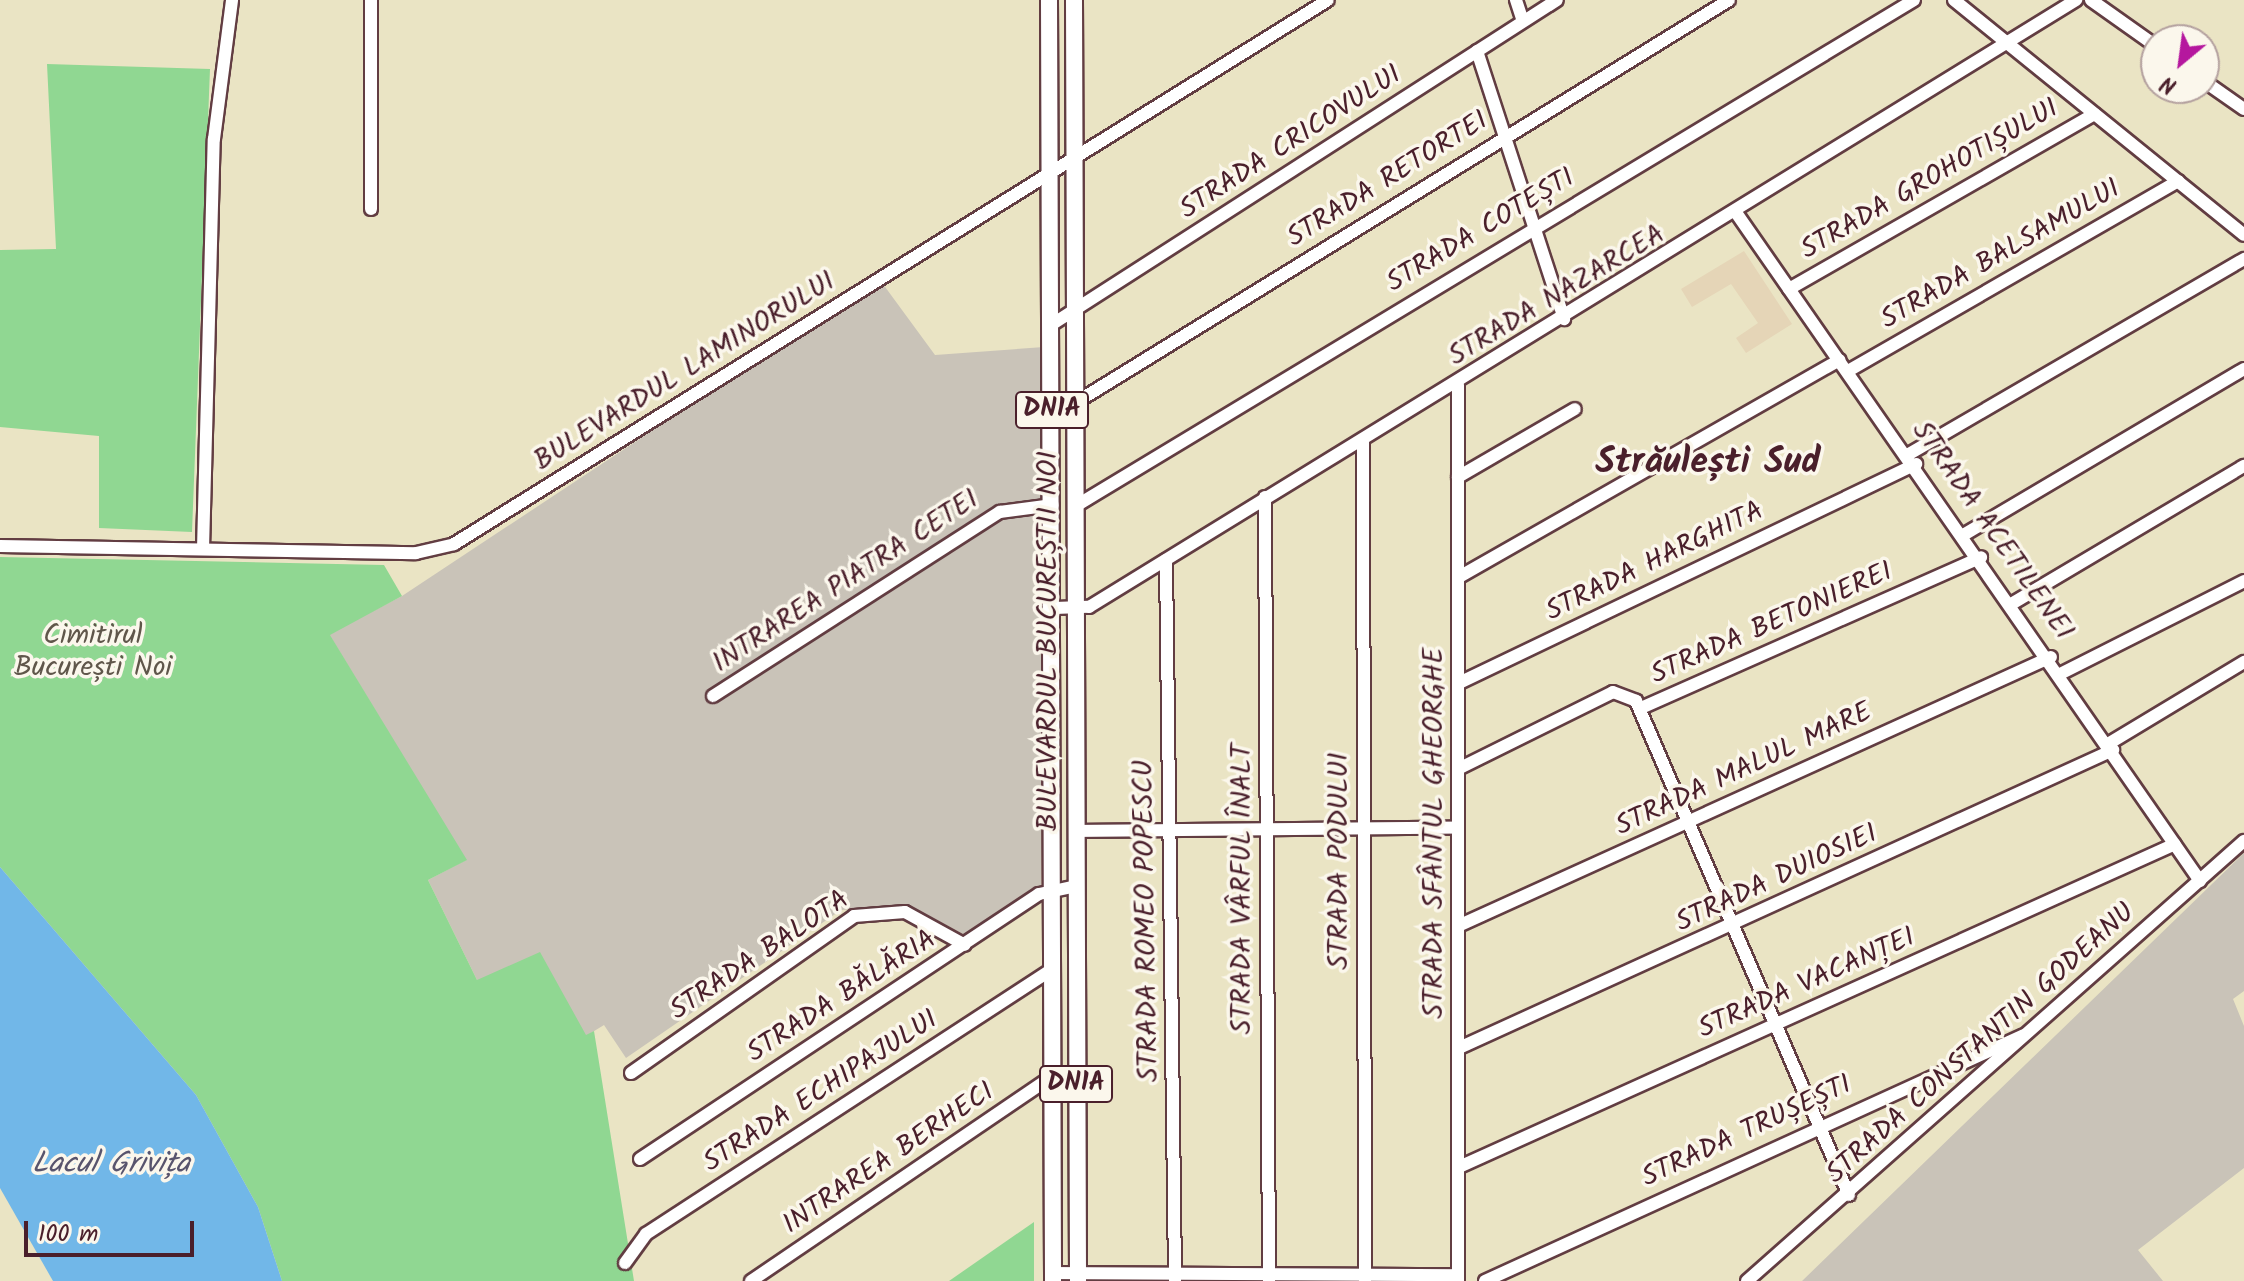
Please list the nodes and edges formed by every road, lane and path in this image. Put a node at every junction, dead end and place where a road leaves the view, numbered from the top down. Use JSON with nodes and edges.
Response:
{"nodes":[{"id":1,"x":232,"y":0,"type":"edge"},
{"id":2,"x":371,"y":0,"type":"edge"},
{"id":3,"x":1049,"y":0,"type":"edge"},
{"id":4,"x":1074,"y":0,"type":"edge"},
{"id":5,"x":1328,"y":0,"type":"edge"},
{"id":6,"x":1516,"y":0,"type":"edge"},
{"id":7,"x":1557,"y":0,"type":"edge"},
{"id":8,"x":1729,"y":0,"type":"edge"},
{"id":9,"x":1914,"y":0,"type":"edge"},
{"id":10,"x":1954,"y":0,"type":"edge"},
{"id":11,"x":2076,"y":0,"type":"edge"},
{"id":12,"x":2091,"y":0,"type":"edge"},
{"id":13,"x":1523,"y":21,"type":"junction"},
{"id":14,"x":2140,"y":35,"type":"edge"},
{"id":15,"x":2009,"y":45,"type":"junction"},
{"id":16,"x":1477,"y":51,"type":"junction"},
{"id":17,"x":2220,"y":92,"type":"edge"},
{"id":18,"x":2244,"y":109,"type":"edge"},
{"id":19,"x":2094,"y":114,"type":"junction"},
{"id":20,"x":1504,"y":136,"type":"junction"},
{"id":21,"x":1073,"y":159,"type":"junction"},
{"id":22,"x":1050,"y":173,"type":"junction"},
{"id":23,"x":2178,"y":181,"type":"junction"},
{"id":24,"x":1026,"y":189,"type":"junction"},
{"id":25,"x":1050,"y":200,"type":"junction"},
{"id":26,"x":371,"y":209,"type":"dead end"},
{"id":27,"x":1737,"y":214,"type":"junction"},
{"id":28,"x":1534,"y":226,"type":"junction"},
{"id":29,"x":2244,"y":235,"type":"edge"},
{"id":30,"x":2244,"y":259,"type":"edge"},
{"id":31,"x":1789,"y":289,"type":"junction"},
{"id":32,"x":1072,"y":313,"type":"junction"},
{"id":33,"x":1564,"y":319,"type":"junction"},
{"id":34,"x":1051,"y":325,"type":"junction"},
{"id":35,"x":1844,"y":365,"type":"junction"},
{"id":36,"x":2244,"y":369,"type":"edge"},
{"id":37,"x":1458,"y":385,"type":"junction"},
{"id":38,"x":1075,"y":403,"type":"junction"},
{"id":39,"x":1575,"y":409,"type":"dead end"},
{"id":40,"x":1363,"y":440,"type":"junction"},
{"id":41,"x":1912,"y":459,"type":"junction"},
{"id":42,"x":2244,"y":466,"type":"edge"},
{"id":43,"x":1458,"y":477,"type":"junction"},
{"id":44,"x":1265,"y":497,"type":"junction"},
{"id":45,"x":1053,"y":505,"type":"junction"},
{"id":46,"x":1074,"y":507,"type":"junction"},
{"id":47,"x":1965,"y":534,"type":"junction"},
{"id":48,"x":0,"y":546,"type":"edge"},
{"id":49,"x":203,"y":549,"type":"junction"},
{"id":50,"x":1981,"y":557,"type":"junction"},
{"id":51,"x":1166,"y":560,"type":"junction"},
{"id":52,"x":1459,"y":577,"type":"junction"},
{"id":53,"x":2244,"y":581,"type":"edge"},
{"id":54,"x":2013,"y":603,"type":"junction"},
{"id":55,"x":1054,"y":608,"type":"junction"},
{"id":56,"x":1075,"y":608,"type":"junction"},
{"id":57,"x":2051,"y":657,"type":"junction"},
{"id":58,"x":2244,"y":662,"type":"edge"},
{"id":59,"x":2062,"y":673,"type":"junction"},
{"id":60,"x":1459,"y":683,"type":"junction"},
{"id":61,"x":713,"y":696,"type":"dead end"},
{"id":62,"x":1641,"y":708,"type":"junction"},
{"id":63,"x":2111,"y":747,"type":"junction"},
{"id":64,"x":1458,"y":769,"type":"junction"},
{"id":65,"x":1688,"y":822,"type":"junction"},
{"id":66,"x":1457,"y":828,"type":"junction"},
{"id":67,"x":1170,"y":829,"type":"junction"},
{"id":68,"x":1266,"y":829,"type":"junction"},
{"id":69,"x":1363,"y":829,"type":"junction"},
{"id":70,"x":1076,"y":831,"type":"junction"},
{"id":71,"x":2244,"y":841,"type":"edge"},
{"id":72,"x":2175,"y":844,"type":"junction"},
{"id":73,"x":2200,"y":881,"type":"junction"},
{"id":74,"x":1076,"y":886,"type":"junction"},
{"id":75,"x":1053,"y":890,"type":"junction"},
{"id":76,"x":1458,"y":926,"type":"junction"},
{"id":77,"x":1733,"y":927,"type":"junction"},
{"id":78,"x":965,"y":945,"type":"junction"},
{"id":79,"x":1052,"y":969,"type":"junction"},
{"id":80,"x":1778,"y":1024,"type":"junction"},
{"id":81,"x":2033,"y":1032,"type":"junction"},
{"id":82,"x":1459,"y":1048,"type":"junction"},
{"id":83,"x":631,"y":1073,"type":"dead end"},
{"id":84,"x":1053,"y":1076,"type":"junction"},
{"id":85,"x":1817,"y":1124,"type":"junction"},
{"id":86,"x":640,"y":1159,"type":"dead end"},
{"id":87,"x":1459,"y":1167,"type":"junction"},
{"id":88,"x":1849,"y":1195,"type":"junction"},
{"id":89,"x":625,"y":1263,"type":"dead end"},
{"id":90,"x":1053,"y":1277,"type":"edge"},
{"id":91,"x":1078,"y":1278,"type":"edge"},
{"id":92,"x":1175,"y":1278,"type":"edge"},
{"id":93,"x":1458,"y":1278,"type":"edge"},
{"id":94,"x":1269,"y":1279,"type":"edge"},
{"id":95,"x":1365,"y":1279,"type":"edge"},
{"id":96,"x":1747,"y":1280,"type":"edge"},
{"id":97,"x":751,"y":1281,"type":"edge"},
{"id":98,"x":1485,"y":1281,"type":"edge"}],
"edges":[{"from":1,"to":49,"type":"street"},
{"from":2,"to":26,"type":"street"},
{"from":3,"to":22,"type":"main road","name":"BULEVARDUL BUCUREȘTII NOI","number":"DN1A"},
{"from":4,"to":21,"type":"main road","name":"BULEVARDUL BUCUREȘTII NOI","number":"DN1A"},
{"from":5,"to":21,"type":"street","name":"BULEVARDUL LAMINORULUI"},
{"from":6,"to":13,"type":"street"},
{"from":7,"to":13,"type":"street","name":"STRADA CRICOVULUI"},
{"from":8,"to":20,"type":"street","name":"STRADA RETORTEI"},
{"from":9,"to":28,"type":"street","name":"STRADA COTEȘTI"},
{"from":10,"to":15,"type":"street"},
{"from":11,"to":15,"type":"street","name":"STRADA NAZARCEA"},
{"from":12,"to":14,"type":"street"},
{"from":13,"to":16,"type":"street","name":"STRADA CRICOVULUI"},
{"from":15,"to":19,"type":"street"},
{"from":15,"to":27,"type":"street","name":"STRADA NAZARCEA"},
{"from":16,"to":20,"type":"street"},
{"from":16,"to":32,"type":"street","name":"STRADA CRICOVULUI"},
{"from":17,"to":18,"type":"street"},
{"from":19,"to":23,"type":"street"},
{"from":19,"to":31,"type":"street","name":"STRADA GROHOTIȘULUI"},
{"from":20,"to":28,"type":"street"},
{"from":20,"to":38,"type":"street","name":"STRADA RETORTEI"},
{"from":21,"to":22,"type":"street","name":"BULEVARDUL LAMINORULUI"},
{"from":21,"to":32,"type":"main road","name":"BULEVARDUL BUCUREȘTII NOI","number":"DN1A"},
{"from":22,"to":24,"type":"street","name":"BULEVARDUL LAMINORULUI"},
{"from":22,"to":25,"type":"main road","name":"BULEVARDUL BUCUREȘTII NOI","number":"DN1A"},
{"from":23,"to":29,"type":"street"},
{"from":23,"to":35,"type":"street","name":"STRADA BALSAMULUI"},
{"from":24,"to":25,"type":"street"},
{"from":24,"to":49,"type":"street","name":"BULEVARDUL LAMINORULUI"},
{"from":25,"to":34,"type":"main road","name":"BULEVARDUL BUCUREȘTII NOI","number":"DN1A"},
{"from":27,"to":31,"type":"street","name":"STRADA ACETILENEI"},
{"from":27,"to":33,"type":"street","name":"STRADA NAZARCEA"},
{"from":28,"to":33,"type":"street"},
{"from":28,"to":46,"type":"street","name":"STRADA COTEȘTI"},
{"from":30,"to":41,"type":"street","name":"STRADA HARGHITA"},
{"from":31,"to":35,"type":"street","name":"STRADA ACETILENEI"},
{"from":32,"to":34,"type":"street","name":"STRADA CRICOVULUI"},
{"from":32,"to":38,"type":"main road","name":"BULEVARDUL BUCUREȘTII NOI","number":"DN1A"},
{"from":33,"to":37,"type":"street","name":"STRADA NAZARCEA"},
{"from":34,"to":45,"type":"main road","name":"BULEVARDUL BUCUREȘTII NOI","number":"DN1A"},
{"from":35,"to":41,"type":"street","name":"STRADA ACETILENEI"},
{"from":35,"to":52,"type":"street","name":"STRADA BALSAMULUI"},
{"from":36,"to":47,"type":"street"},
{"from":37,"to":40,"type":"street","name":"STRADA NAZARCEA"},
{"from":37,"to":43,"type":"street","name":"STRADA SFÂNTUL GHEORGHE"},
{"from":38,"to":46,"type":"main road","name":"BULEVARDUL BUCUREȘTII NOI","number":"DN1A"},
{"from":39,"to":43,"type":"street"},
{"from":40,"to":44,"type":"street","name":"STRADA NAZARCEA"},
{"from":40,"to":69,"type":"street","name":"STRADA PODULUI"},
{"from":41,"to":47,"type":"street","name":"STRADA ACETILENEI"},
{"from":41,"to":60,"type":"street","name":"STRADA HARGHITA"},
{"from":42,"to":54,"type":"street"},
{"from":43,"to":52,"type":"street","name":"STRADA SFÂNTUL GHEORGHE"},
{"from":44,"to":51,"type":"street","name":"STRADA NAZARCEA"},
{"from":44,"to":68,"type":"street","name":"STRADA VÂRFUL ÎNALT"},
{"from":45,"to":55,"type":"main road","name":"BULEVARDUL BUCUREȘTII NOI","number":"DN1A"},
{"from":45,"to":61,"type":"street","name":"INTRAREA PIATRA CETEI"},
{"from":46,"to":56,"type":"main road","name":"BULEVARDUL BUCUREȘTII NOI","number":"DN1A"},
{"from":47,"to":50,"type":"street","name":"STRADA ACETILENEI"},
{"from":48,"to":49,"type":"street","name":"BULEVARDUL LAMINORULUI"},
{"from":50,"to":54,"type":"street","name":"STRADA ACETILENEI"},
{"from":50,"to":62,"type":"street","name":"STRADA BETONIEREI"},
{"from":51,"to":56,"type":"street","name":"STRADA NAZARCEA"},
{"from":51,"to":67,"type":"street","name":"STRADA ROMEO POPESCU"},
{"from":52,"to":60,"type":"street","name":"STRADA SFÂNTUL GHEORGHE"},
{"from":53,"to":59,"type":"street"},
{"from":54,"to":57,"type":"street","name":"STRADA ACETILENEI"},
{"from":55,"to":56,"type":"street","name":"STRADA NAZARCEA"},
{"from":55,"to":75,"type":"main road","name":"BULEVARDUL BUCUREȘTII NOI","number":"DN1A"},
{"from":56,"to":70,"type":"main road","name":"BULEVARDUL BUCUREȘTII NOI","number":"DN1A"},
{"from":57,"to":59,"type":"street","name":"STRADA ACETILENEI"},
{"from":57,"to":65,"type":"street","name":"STRADA MALUL MARE"},
{"from":58,"to":63,"type":"street","name":"STRADA DUIOSIEI"},
{"from":59,"to":63,"type":"street","name":"STRADA ACETILENEI"},
{"from":60,"to":64,"type":"street","name":"STRADA SFÂNTUL GHEORGHE"},
{"from":62,"to":64,"type":"street","name":"STRADA BETONIEREI"},
{"from":62,"to":65,"type":"street"},
{"from":63,"to":72,"type":"street","name":"STRADA ACETILENEI"},
{"from":63,"to":77,"type":"street","name":"STRADA DUIOSIEI"},
{"from":64,"to":66,"type":"street","name":"STRADA SFÂNTUL GHEORGHE"},
{"from":65,"to":76,"type":"street","name":"STRADA MALUL MARE"},
{"from":65,"to":77,"type":"street"},
{"from":66,"to":69,"type":"street"},
{"from":66,"to":76,"type":"street","name":"STRADA SFÂNTUL GHEORGHE"},
{"from":67,"to":68,"type":"street"},
{"from":67,"to":70,"type":"street"},
{"from":67,"to":92,"type":"street","name":"STRADA ROMEO POPESCU"},
{"from":68,"to":69,"type":"street"},
{"from":68,"to":94,"type":"street","name":"STRADA VÂRFUL ÎNALT"},
{"from":69,"to":95,"type":"street","name":"STRADA PODULUI"},
{"from":70,"to":74,"type":"main road","name":"BULEVARDUL BUCUREȘTII NOI","number":"DN1A"},
{"from":71,"to":73,"type":"street","name":"STRADA CONSTANTIN GODEANU"},
{"from":72,"to":73,"type":"street","name":"STRADA ACETILENEI"},
{"from":72,"to":80,"type":"street","name":"STRADA VACANȚEI"},
{"from":73,"to":81,"type":"street","name":"STRADA CONSTANTIN GODEANU"},
{"from":74,"to":75,"type":"street","name":"STRADA BĂLĂRIA"},
{"from":74,"to":91,"type":"main road","name":"BULEVARDUL BUCUREȘTII NOI","number":"DN1A"},
{"from":75,"to":78,"type":"street","name":"STRADA BĂLĂRIA"},
{"from":75,"to":79,"type":"main road","name":"BULEVARDUL BUCUREȘTII NOI","number":"DN1A"},
{"from":76,"to":82,"type":"street","name":"STRADA SFÂNTUL GHEORGHE"},
{"from":77,"to":80,"type":"street"},
{"from":77,"to":82,"type":"street","name":"STRADA DUIOSIEI"},
{"from":78,"to":83,"type":"street","name":"STRADA BALOTA"},
{"from":78,"to":86,"type":"street","name":"STRADA BĂLĂRIA"},
{"from":79,"to":84,"type":"main road","name":"BULEVARDUL BUCUREȘTII NOI","number":"DN1A"},
{"from":79,"to":89,"type":"street","name":"STRADA ECHIPAJULUI"},
{"from":80,"to":85,"type":"street"},
{"from":80,"to":87,"type":"street","name":"STRADA VACANȚEI"},
{"from":81,"to":85,"type":"street","name":"STRADA TRUȘEȘTI"},
{"from":81,"to":88,"type":"street","name":"STRADA CONSTANTIN GODEANU"},
{"from":82,"to":87,"type":"street","name":"STRADA SFÂNTUL GHEORGHE"},
{"from":84,"to":90,"type":"main road","name":"BULEVARDUL BUCUREȘTII NOI","number":"DN1A"},
{"from":84,"to":97,"type":"street","name":"INTRAREA BERHECI"},
{"from":85,"to":88,"type":"street"},
{"from":85,"to":98,"type":"street","name":"STRADA TRUȘEȘTI"},
{"from":87,"to":93,"type":"street","name":"STRADA SFÂNTUL GHEORGHE"},
{"from":88,"to":96,"type":"street","name":"STRADA CONSTANTIN GODEANU"},
{"from":90,"to":91,"type":"street"},
{"from":91,"to":92,"type":"street"},
{"from":92,"to":94,"type":"street"},
{"from":93,"to":95,"type":"street"},
{"from":94,"to":95,"type":"street"}]}
